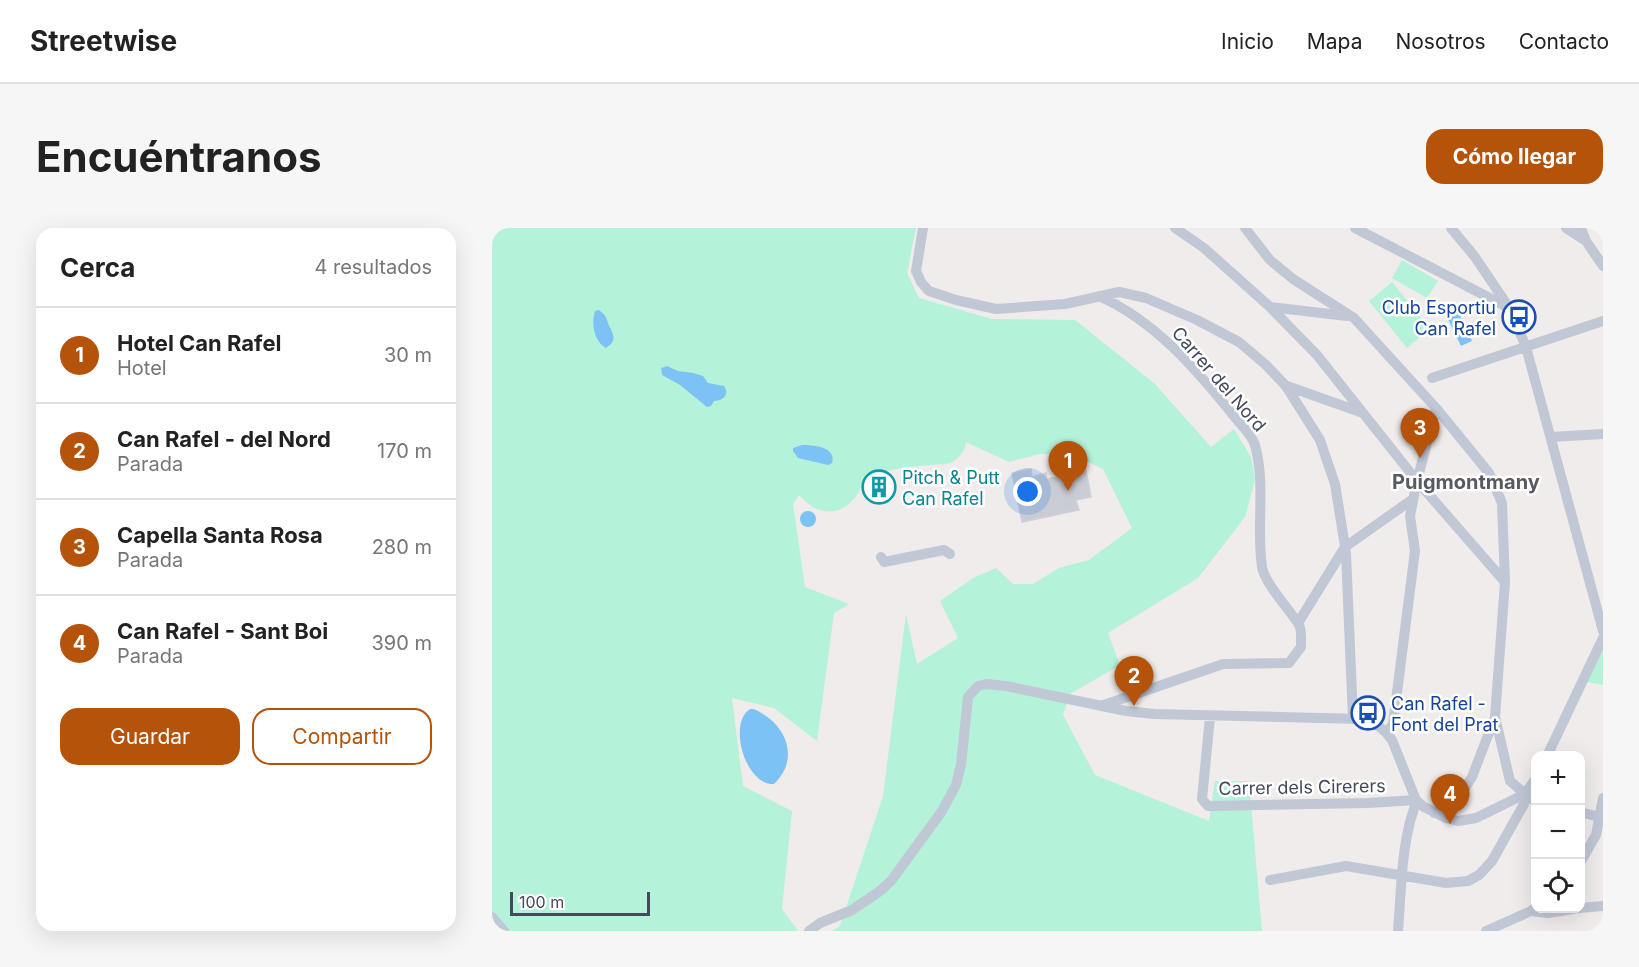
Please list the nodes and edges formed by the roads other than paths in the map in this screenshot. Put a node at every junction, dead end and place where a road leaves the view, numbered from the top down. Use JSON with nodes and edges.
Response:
{"nodes":[{"id":1,"x":923,"y":228,"type":"edge"},
{"id":2,"x":1175,"y":228,"type":"edge"},
{"id":3,"x":1245,"y":228,"type":"edge"},
{"id":4,"x":1355,"y":228,"type":"edge"},
{"id":5,"x":1451,"y":228,"type":"edge"},
{"id":6,"x":1566,"y":228,"type":"edge"},
{"id":7,"x":1581,"y":228,"type":"edge"},
{"id":8,"x":1586,"y":242,"type":"junction"},
{"id":9,"x":1603,"y":266,"type":"edge"},
{"id":10,"x":1099,"y":296,"type":"junction"},
{"id":11,"x":1270,"y":307,"type":"junction"},
{"id":12,"x":1510,"y":309,"type":"junction"},
{"id":13,"x":1352,"y":316,"type":"junction"},
{"id":14,"x":1603,"y":321,"type":"edge"},
{"id":15,"x":1526,"y":347,"type":"junction"},
{"id":16,"x":1432,"y":378,"type":"dead end"},
{"id":17,"x":1286,"y":386,"type":"junction"},
{"id":18,"x":1436,"y":408,"type":"junction"},
{"id":19,"x":1363,"y":413,"type":"junction"},
{"id":20,"x":1603,"y":434,"type":"edge"},
{"id":21,"x":1551,"y":436,"type":"junction"},
{"id":22,"x":1417,"y":482,"type":"junction"},
{"id":23,"x":1413,"y":499,"type":"junction"},
{"id":24,"x":1345,"y":547,"type":"junction"},
{"id":25,"x":950,"y":554,"type":"dead end"},
{"id":26,"x":881,"y":557,"type":"dead end"},
{"id":27,"x":1505,"y":582,"type":"junction"},
{"id":28,"x":1298,"y":623,"type":"junction"},
{"id":29,"x":1603,"y":631,"type":"edge"},
{"id":30,"x":1603,"y":638,"type":"edge"},
{"id":31,"x":1100,"y":706,"type":"junction"},
{"id":32,"x":1210,"y":717,"type":"junction"},
{"id":33,"x":1495,"y":717,"type":"junction"},
{"id":34,"x":1353,"y":718,"type":"junction"},
{"id":35,"x":1387,"y":732,"type":"junction"},
{"id":36,"x":1549,"y":751,"type":"edge"},
{"id":37,"x":1531,"y":785,"type":"edge"},
{"id":38,"x":1525,"y":794,"type":"junction"},
{"id":39,"x":1531,"y":797,"type":"edge"},
{"id":40,"x":1603,"y":798,"type":"edge"},
{"id":41,"x":1416,"y":800,"type":"junction"},
{"id":42,"x":1434,"y":813,"type":"junction"},
{"id":43,"x":1585,"y":813,"type":"edge"},
{"id":44,"x":1602,"y":818,"type":"edge"},
{"id":45,"x":1583,"y":859,"type":"edge"},
{"id":46,"x":1402,"y":877,"type":"junction"},
{"id":47,"x":1270,"y":880,"type":"dead end"},
{"id":48,"x":1603,"y":906,"type":"edge"},
{"id":49,"x":1585,"y":908,"type":"edge"},
{"id":50,"x":1531,"y":910,"type":"edge"},
{"id":51,"x":492,"y":917,"type":"edge"},
{"id":52,"x":810,"y":930,"type":"edge"},
{"id":53,"x":504,"y":931,"type":"edge"},
{"id":54,"x":1398,"y":931,"type":"edge"},
{"id":55,"x":1486,"y":931,"type":"edge"}],
"edges":[{"from":1,"to":10,"type":"street"},
{"from":2,"to":11,"type":"street"},
{"from":3,"to":13,"type":"street"},
{"from":4,"to":12,"type":"street"},
{"from":5,"to":12,"type":"street"},
{"from":6,"to":8,"type":"street"},
{"from":7,"to":8,"type":"street"},
{"from":8,"to":9,"type":"street"},
{"from":10,"to":17,"type":"street"},
{"from":10,"to":28,"type":"street","name":"Carrer del Nord"},
{"from":11,"to":13,"type":"street"},
{"from":11,"to":19,"type":"street"},
{"from":12,"to":15,"type":"street"},
{"from":13,"to":18,"type":"street"},
{"from":14,"to":15,"type":"street"},
{"from":15,"to":16,"type":"street"},
{"from":15,"to":21,"type":"street"},
{"from":17,"to":19,"type":"street"},
{"from":17,"to":24,"type":"street"},
{"from":18,"to":22,"type":"street"},
{"from":18,"to":27,"type":"street"},
{"from":19,"to":22,"type":"street"},
{"from":20,"to":21,"type":"street"},
{"from":21,"to":29,"type":"street"},
{"from":22,"to":23,"type":"street"},
{"from":22,"to":27,"type":"street"},
{"from":23,"to":24,"type":"street"},
{"from":23,"to":35,"type":"street"},
{"from":24,"to":28,"type":"street"},
{"from":24,"to":34,"type":"street"},
{"from":25,"to":26,"type":"street"},
{"from":27,"to":33,"type":"street"},
{"from":28,"to":31,"type":"street"},
{"from":30,"to":36,"type":"street"},
{"from":31,"to":32,"type":"street"},
{"from":31,"to":52,"type":"street"},
{"from":32,"to":34,"type":"street"},
{"from":32,"to":41,"type":"street","name":"Carrer dels Cirerers"},
{"from":33,"to":38,"type":"street"},
{"from":33,"to":42,"type":"street"},
{"from":34,"to":35,"type":"street"},
{"from":35,"to":41,"type":"street"},
{"from":37,"to":38,"type":"street"},
{"from":38,"to":39,"type":"street"},
{"from":38,"to":42,"type":"street"},
{"from":38,"to":46,"type":"street"},
{"from":40,"to":44,"type":"street"},
{"from":41,"to":42,"type":"street"},
{"from":41,"to":46,"type":"street"},
{"from":43,"to":44,"type":"street"},
{"from":44,"to":45,"type":"street"},
{"from":46,"to":47,"type":"street"},
{"from":46,"to":54,"type":"street"},
{"from":48,"to":49,"type":"street"},
{"from":50,"to":55,"type":"street"},
{"from":51,"to":53,"type":"street"}]}
